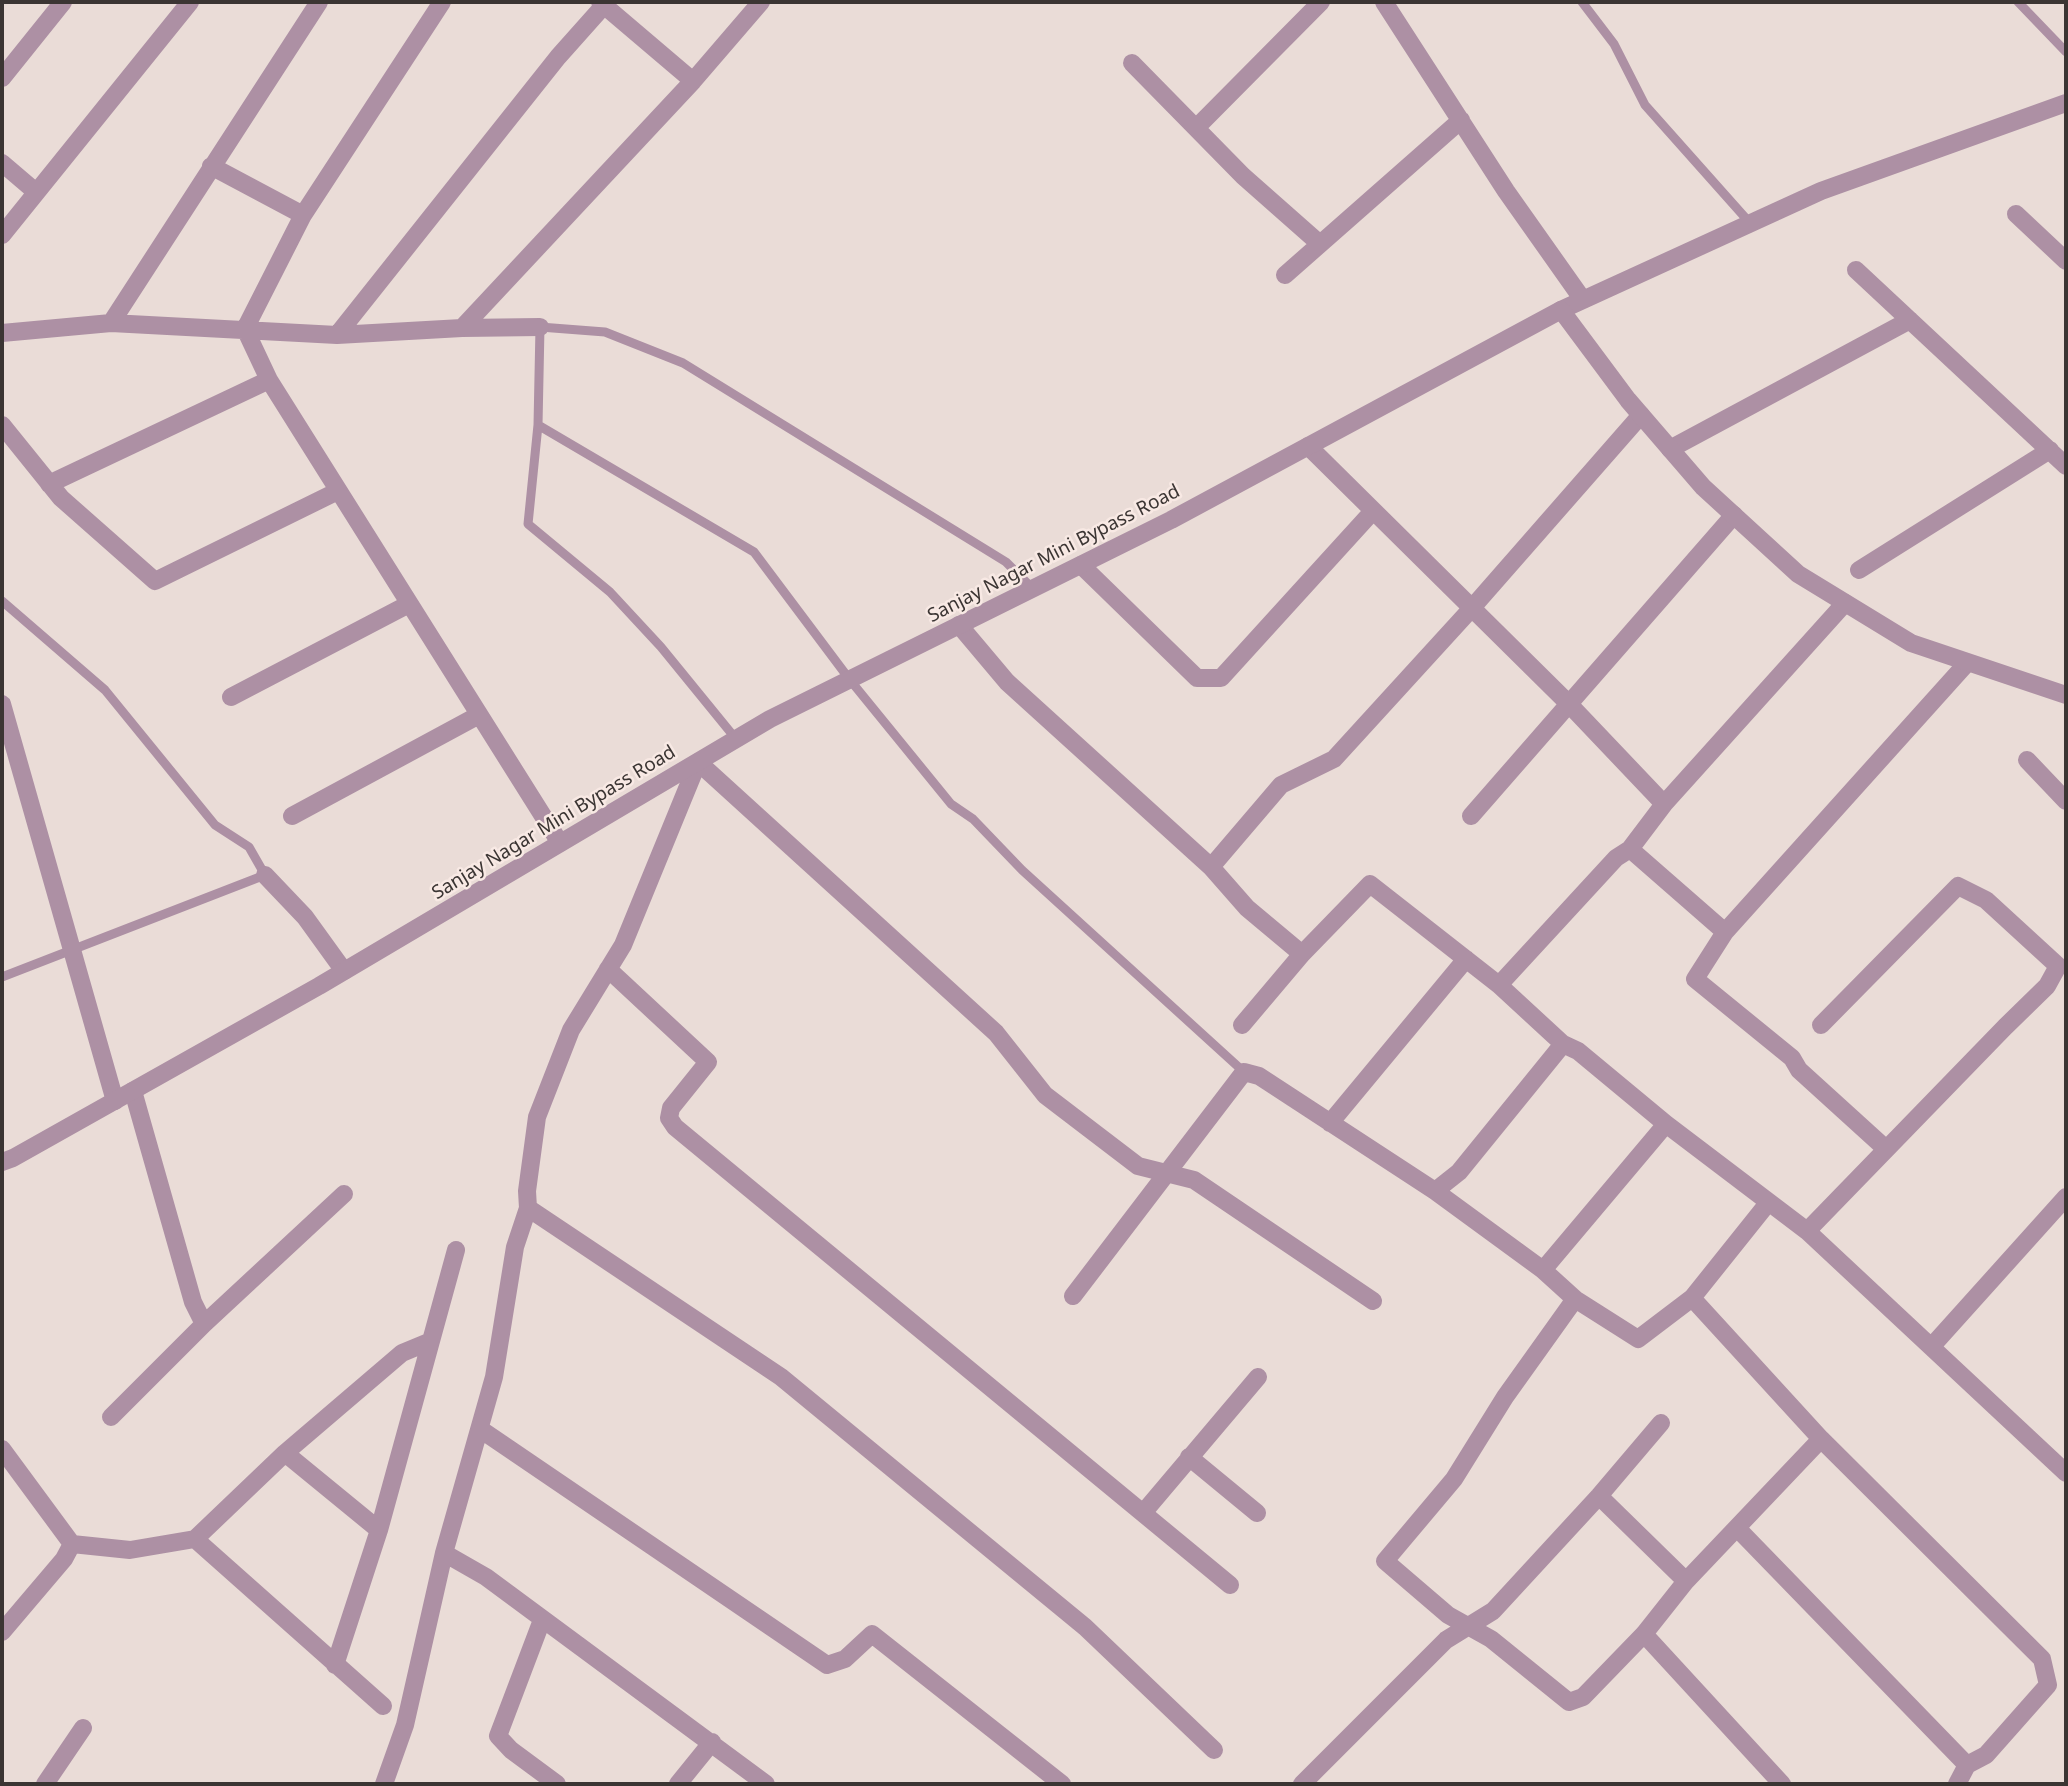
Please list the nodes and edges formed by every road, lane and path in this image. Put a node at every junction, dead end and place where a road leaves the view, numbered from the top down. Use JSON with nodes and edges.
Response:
{"nodes":[{"id":1,"x":63,"y":2,"type":"edge"},
{"id":2,"x":190,"y":2,"type":"edge"},
{"id":3,"x":319,"y":2,"type":"edge"},
{"id":4,"x":442,"y":2,"type":"edge"},
{"id":5,"x":761,"y":2,"type":"edge"},
{"id":6,"x":1321,"y":2,"type":"edge"},
{"id":7,"x":1384,"y":2,"type":"edge"},
{"id":8,"x":1582,"y":2,"type":"edge"},
{"id":9,"x":2018,"y":2,"type":"edge"},
{"id":10,"x":603,"y":3,"type":"edge"},
{"id":11,"x":2066,"y":52,"type":"edge"},
{"id":12,"x":1132,"y":63,"type":"dead end"},
{"id":13,"x":2,"y":78,"type":"edge"},
{"id":14,"x":693,"y":81,"type":"junction"},
{"id":15,"x":2066,"y":103,"type":"edge"},
{"id":16,"x":1461,"y":120,"type":"junction"},
{"id":17,"x":1196,"y":128,"type":"junction"},
{"id":18,"x":2,"y":163,"type":"edge"},
{"id":19,"x":211,"y":166,"type":"junction"},
{"id":20,"x":36,"y":192,"type":"junction"},
{"id":21,"x":2016,"y":214,"type":"dead end"},
{"id":22,"x":303,"y":215,"type":"junction"},
{"id":23,"x":1750,"y":223,"type":"junction"},
{"id":24,"x":2,"y":235,"type":"edge"},
{"id":25,"x":1320,"y":244,"type":"junction"},
{"id":26,"x":2066,"y":261,"type":"edge"},
{"id":27,"x":1856,"y":270,"type":"dead end"},
{"id":28,"x":1285,"y":275,"type":"dead end"},
{"id":29,"x":1583,"y":300,"type":"junction"},
{"id":30,"x":1561,"y":310,"type":"junction"},
{"id":31,"x":1910,"y":320,"type":"junction"},
{"id":32,"x":111,"y":323,"type":"junction"},
{"id":33,"x":540,"y":327,"type":"junction"},
{"id":34,"x":461,"y":328,"type":"junction"},
{"id":35,"x":245,"y":329,"type":"junction"},
{"id":36,"x":2,"y":333,"type":"edge"},
{"id":37,"x":337,"y":335,"type":"junction"},
{"id":38,"x":269,"y":380,"type":"junction"},
{"id":39,"x":1641,"y":415,"type":"junction"},
{"id":40,"x":2,"y":425,"type":"edge"},
{"id":41,"x":538,"y":425,"type":"junction"},
{"id":42,"x":1308,"y":446,"type":"junction"},
{"id":43,"x":1670,"y":449,"type":"junction"},
{"id":44,"x":2050,"y":450,"type":"junction"},
{"id":45,"x":2066,"y":466,"type":"edge"},
{"id":46,"x":49,"y":484,"type":"junction"},
{"id":47,"x":338,"y":491,"type":"junction"},
{"id":48,"x":1373,"y":512,"type":"junction"},
{"id":49,"x":1734,"y":515,"type":"junction"},
{"id":50,"x":1081,"y":565,"type":"junction"},
{"id":51,"x":1859,"y":570,"type":"dead end"},
{"id":52,"x":1033,"y":589,"type":"junction"},
{"id":53,"x":2,"y":601,"type":"edge"},
{"id":54,"x":1845,"y":603,"type":"junction"},
{"id":55,"x":409,"y":604,"type":"junction"},
{"id":56,"x":1471,"y":609,"type":"junction"},
{"id":57,"x":959,"y":625,"type":"junction"},
{"id":58,"x":1967,"y":663,"type":"junction"},
{"id":59,"x":850,"y":680,"type":"junction"},
{"id":60,"x":2066,"y":695,"type":"edge"},
{"id":61,"x":231,"y":697,"type":"dead end"},
{"id":62,"x":1568,"y":703,"type":"junction"},
{"id":63,"x":2,"y":704,"type":"edge"},
{"id":64,"x":479,"y":715,"type":"junction"},
{"id":65,"x":736,"y":739,"type":"junction"},
{"id":66,"x":7,"y":743,"type":"edge"},
{"id":67,"x":2026,"y":760,"type":"dead end"},
{"id":68,"x":698,"y":762,"type":"junction"},
{"id":69,"x":2066,"y":801,"type":"edge"},
{"id":70,"x":1664,"y":804,"type":"junction"},
{"id":71,"x":292,"y":816,"type":"dead end"},
{"id":72,"x":1471,"y":816,"type":"dead end"},
{"id":73,"x":561,"y":843,"type":"junction"},
{"id":74,"x":1630,"y":849,"type":"junction"},
{"id":75,"x":1211,"y":867,"type":"junction"},
{"id":76,"x":265,"y":875,"type":"junction"},
{"id":77,"x":1725,"y":932,"type":"junction"},
{"id":78,"x":72,"y":950,"type":"junction"},
{"id":79,"x":1302,"y":954,"type":"junction"},
{"id":80,"x":1466,"y":958,"type":"junction"},
{"id":81,"x":2062,"y":962,"type":"edge"},
{"id":82,"x":608,"y":969,"type":"junction"},
{"id":83,"x":344,"y":971,"type":"junction"},
{"id":84,"x":2,"y":977,"type":"edge"},
{"id":85,"x":1499,"y":985,"type":"junction"},
{"id":86,"x":1242,"y":1025,"type":"dead end"},
{"id":87,"x":1821,"y":1025,"type":"dead end"},
{"id":88,"x":1563,"y":1044,"type":"junction"},
{"id":89,"x":1244,"y":1072,"type":"junction"},
{"id":90,"x":133,"y":1091,"type":"junction"},
{"id":91,"x":115,"y":1101,"type":"junction"},
{"id":92,"x":1330,"y":1123,"type":"junction"},
{"id":93,"x":1666,"y":1124,"type":"junction"},
{"id":94,"x":1886,"y":1149,"type":"junction"},
{"id":95,"x":2,"y":1162,"type":"edge"},
{"id":96,"x":1168,"y":1174,"type":"junction"},
{"id":97,"x":1435,"y":1191,"type":"junction"},
{"id":98,"x":344,"y":1194,"type":"dead end"},
{"id":99,"x":2066,"y":1197,"type":"edge"},
{"id":100,"x":1768,"y":1203,"type":"junction"},
{"id":101,"x":528,"y":1208,"type":"junction"},
{"id":102,"x":1807,"y":1231,"type":"junction"},
{"id":103,"x":456,"y":1250,"type":"dead end"},
{"id":104,"x":1543,"y":1270,"type":"junction"},
{"id":105,"x":1073,"y":1296,"type":"dead end"},
{"id":106,"x":1692,"y":1298,"type":"junction"},
{"id":107,"x":1575,"y":1299,"type":"junction"},
{"id":108,"x":1373,"y":1301,"type":"dead end"},
{"id":109,"x":204,"y":1324,"type":"junction"},
{"id":110,"x":431,"y":1341,"type":"junction"},
{"id":111,"x":1932,"y":1346,"type":"junction"},
{"id":112,"x":1258,"y":1377,"type":"dead end"},
{"id":113,"x":111,"y":1417,"type":"dead end"},
{"id":114,"x":1661,"y":1423,"type":"dead end"},
{"id":115,"x":480,"y":1429,"type":"junction"},
{"id":116,"x":1821,"y":1439,"type":"junction"},
{"id":117,"x":2,"y":1449,"type":"edge"},
{"id":118,"x":285,"y":1452,"type":"junction"},
{"id":119,"x":1189,"y":1457,"type":"junction"},
{"id":120,"x":2066,"y":1473,"type":"edge"},
{"id":121,"x":1599,"y":1496,"type":"junction"},
{"id":122,"x":1143,"y":1513,"type":"junction"},
{"id":123,"x":1257,"y":1513,"type":"dead end"},
{"id":124,"x":1737,"y":1528,"type":"junction"},
{"id":125,"x":379,"y":1530,"type":"junction"},
{"id":126,"x":195,"y":1539,"type":"junction"},
{"id":127,"x":72,"y":1544,"type":"junction"},
{"id":128,"x":444,"y":1553,"type":"junction"},
{"id":129,"x":1686,"y":1581,"type":"junction"},
{"id":130,"x":1230,"y":1585,"type":"dead end"},
{"id":131,"x":542,"y":1620,"type":"junction"},
{"id":132,"x":1468,"y":1624,"type":"junction"},
{"id":133,"x":2,"y":1632,"type":"edge"},
{"id":134,"x":1644,"y":1634,"type":"junction"},
{"id":135,"x":335,"y":1665,"type":"junction"},
{"id":136,"x":383,"y":1706,"type":"dead end"},
{"id":137,"x":83,"y":1728,"type":"dead end"},
{"id":138,"x":712,"y":1742,"type":"junction"},
{"id":139,"x":1214,"y":1750,"type":"dead end"},
{"id":140,"x":1967,"y":1765,"type":"junction"},
{"id":141,"x":45,"y":1784,"type":"edge"},
{"id":142,"x":384,"y":1784,"type":"edge"},
{"id":143,"x":557,"y":1784,"type":"edge"},
{"id":144,"x":678,"y":1784,"type":"edge"},
{"id":145,"x":766,"y":1784,"type":"edge"},
{"id":146,"x":1062,"y":1784,"type":"edge"},
{"id":147,"x":1302,"y":1784,"type":"edge"},
{"id":148,"x":1783,"y":1784,"type":"edge"},
{"id":149,"x":1957,"y":1784,"type":"edge"}],
"edges":[{"from":1,"to":13,"type":"street"},
{"from":2,"to":20,"type":"street"},
{"from":3,"to":19,"type":"street"},
{"from":4,"to":22,"type":"street"},
{"from":5,"to":14,"type":"street"},
{"from":6,"to":17,"type":"street"},
{"from":7,"to":16,"type":"street"},
{"from":8,"to":23,"type":"lane"},
{"from":9,"to":11,"type":"lane"},
{"from":10,"to":14,"type":"street"},
{"from":10,"to":37,"type":"street"},
{"from":12,"to":17,"type":"street"},
{"from":14,"to":34,"type":"street"},
{"from":15,"to":23,"type":"street","name":"Sanjay Nagar Mini Bypass Road"},
{"from":16,"to":25,"type":"street"},
{"from":16,"to":29,"type":"street"},
{"from":17,"to":25,"type":"street"},
{"from":18,"to":20,"type":"street"},
{"from":19,"to":22,"type":"street"},
{"from":19,"to":32,"type":"street"},
{"from":20,"to":24,"type":"street"},
{"from":21,"to":26,"type":"street"},
{"from":22,"to":35,"type":"street"},
{"from":23,"to":29,"type":"street","name":"Sanjay Nagar Mini Bypass Road"},
{"from":25,"to":28,"type":"street"},
{"from":27,"to":31,"type":"street"},
{"from":29,"to":30,"type":"street","name":"Sanjay Nagar Mini Bypass Road"},
{"from":30,"to":39,"type":"street"},
{"from":30,"to":42,"type":"street","name":"Sanjay Nagar Mini Bypass Road"},
{"from":31,"to":43,"type":"street"},
{"from":31,"to":44,"type":"street"},
{"from":32,"to":35,"type":"street"},
{"from":32,"to":36,"type":"street"},
{"from":33,"to":34,"type":"street"},
{"from":33,"to":41,"type":"lane"},
{"from":33,"to":52,"type":"lane"},
{"from":34,"to":37,"type":"street"},
{"from":35,"to":37,"type":"street"},
{"from":35,"to":38,"type":"street"},
{"from":38,"to":46,"type":"street"},
{"from":38,"to":47,"type":"street"},
{"from":39,"to":43,"type":"street"},
{"from":39,"to":56,"type":"street"},
{"from":40,"to":46,"type":"street"},
{"from":41,"to":59,"type":"lane"},
{"from":41,"to":65,"type":"lane"},
{"from":42,"to":48,"type":"street"},
{"from":42,"to":50,"type":"street","name":"Sanjay Nagar Mini Bypass Road"},
{"from":43,"to":49,"type":"street"},
{"from":44,"to":45,"type":"street"},
{"from":44,"to":51,"type":"street"},
{"from":46,"to":47,"type":"street"},
{"from":47,"to":55,"type":"street"},
{"from":48,"to":50,"type":"street"},
{"from":48,"to":56,"type":"street"},
{"from":49,"to":54,"type":"street"},
{"from":49,"to":62,"type":"street"},
{"from":50,"to":52,"type":"street","name":"Sanjay Nagar Mini Bypass Road"},
{"from":52,"to":57,"type":"street","name":"Sanjay Nagar Mini Bypass Road"},
{"from":53,"to":76,"type":"lane"},
{"from":54,"to":58,"type":"street"},
{"from":54,"to":70,"type":"street"},
{"from":55,"to":61,"type":"street"},
{"from":55,"to":64,"type":"street"},
{"from":56,"to":62,"type":"street"},
{"from":56,"to":75,"type":"street"},
{"from":57,"to":59,"type":"street","name":"Sanjay Nagar Mini Bypass Road"},
{"from":57,"to":75,"type":"street"},
{"from":58,"to":60,"type":"street"},
{"from":58,"to":77,"type":"street"},
{"from":59,"to":65,"type":"street","name":"Sanjay Nagar Mini Bypass Road"},
{"from":59,"to":89,"type":"lane"},
{"from":62,"to":70,"type":"street"},
{"from":62,"to":72,"type":"street"},
{"from":63,"to":66,"type":"street"},
{"from":64,"to":71,"type":"street"},
{"from":64,"to":73,"type":"street"},
{"from":65,"to":68,"type":"street","name":"Sanjay Nagar Mini Bypass Road"},
{"from":66,"to":78,"type":"street"},
{"from":67,"to":69,"type":"street"},
{"from":68,"to":73,"type":"street","name":"Sanjay Nagar Mini Bypass Road"},
{"from":68,"to":82,"type":"street"},
{"from":68,"to":96,"type":"street"},
{"from":70,"to":74,"type":"street"},
{"from":73,"to":83,"type":"street","name":"Sanjay Nagar Mini Bypass Road"},
{"from":74,"to":77,"type":"street"},
{"from":74,"to":85,"type":"street"},
{"from":75,"to":79,"type":"street"},
{"from":76,"to":78,"type":"lane"},
{"from":76,"to":83,"type":"street"},
{"from":77,"to":94,"type":"street"},
{"from":78,"to":84,"type":"lane"},
{"from":78,"to":91,"type":"street"},
{"from":79,"to":80,"type":"street"},
{"from":79,"to":86,"type":"street"},
{"from":80,"to":85,"type":"street"},
{"from":80,"to":92,"type":"street"},
{"from":81,"to":87,"type":"street"},
{"from":81,"to":94,"type":"street"},
{"from":82,"to":101,"type":"street"},
{"from":82,"to":122,"type":"street"},
{"from":83,"to":90,"type":"street","name":"Sanjay Nagar Mini Bypass Road"},
{"from":85,"to":88,"type":"street"},
{"from":88,"to":93,"type":"street"},
{"from":88,"to":97,"type":"street"},
{"from":89,"to":92,"type":"street"},
{"from":89,"to":96,"type":"street"},
{"from":90,"to":91,"type":"street","name":"Sanjay Nagar Mini Bypass Road"},
{"from":90,"to":109,"type":"street"},
{"from":91,"to":95,"type":"street","name":"Sanjay Nagar Mini Bypass Road"},
{"from":92,"to":97,"type":"street"},
{"from":93,"to":100,"type":"street"},
{"from":93,"to":104,"type":"street"},
{"from":94,"to":102,"type":"street"},
{"from":96,"to":105,"type":"street"},
{"from":96,"to":108,"type":"street"},
{"from":97,"to":104,"type":"street"},
{"from":98,"to":109,"type":"street"},
{"from":99,"to":111,"type":"street"},
{"from":100,"to":102,"type":"street"},
{"from":100,"to":106,"type":"street"},
{"from":101,"to":115,"type":"street"},
{"from":101,"to":139,"type":"street"},
{"from":102,"to":111,"type":"street"},
{"from":103,"to":110,"type":"street"},
{"from":104,"to":107,"type":"street"},
{"from":106,"to":107,"type":"street"},
{"from":106,"to":116,"type":"street"},
{"from":107,"to":132,"type":"street"},
{"from":109,"to":113,"type":"street"},
{"from":110,"to":118,"type":"street"},
{"from":110,"to":125,"type":"street"},
{"from":111,"to":120,"type":"street"},
{"from":112,"to":119,"type":"street"},
{"from":114,"to":121,"type":"street"},
{"from":115,"to":128,"type":"street"},
{"from":115,"to":146,"type":"street"},
{"from":116,"to":124,"type":"street"},
{"from":116,"to":140,"type":"street"},
{"from":117,"to":127,"type":"street"},
{"from":118,"to":125,"type":"street"},
{"from":118,"to":126,"type":"street"},
{"from":119,"to":122,"type":"street"},
{"from":119,"to":123,"type":"street"},
{"from":121,"to":129,"type":"street"},
{"from":121,"to":132,"type":"street"},
{"from":122,"to":130,"type":"street"},
{"from":124,"to":129,"type":"street"},
{"from":124,"to":140,"type":"street"},
{"from":125,"to":135,"type":"street"},
{"from":126,"to":127,"type":"street"},
{"from":126,"to":135,"type":"street"},
{"from":127,"to":133,"type":"street"},
{"from":128,"to":131,"type":"street"},
{"from":128,"to":142,"type":"street"},
{"from":129,"to":134,"type":"street"},
{"from":131,"to":138,"type":"street"},
{"from":131,"to":143,"type":"street"},
{"from":132,"to":134,"type":"street"},
{"from":132,"to":147,"type":"street"},
{"from":134,"to":148,"type":"street"},
{"from":135,"to":136,"type":"street"},
{"from":137,"to":141,"type":"street"},
{"from":138,"to":144,"type":"street"},
{"from":138,"to":145,"type":"street"},
{"from":140,"to":149,"type":"street"}]}
